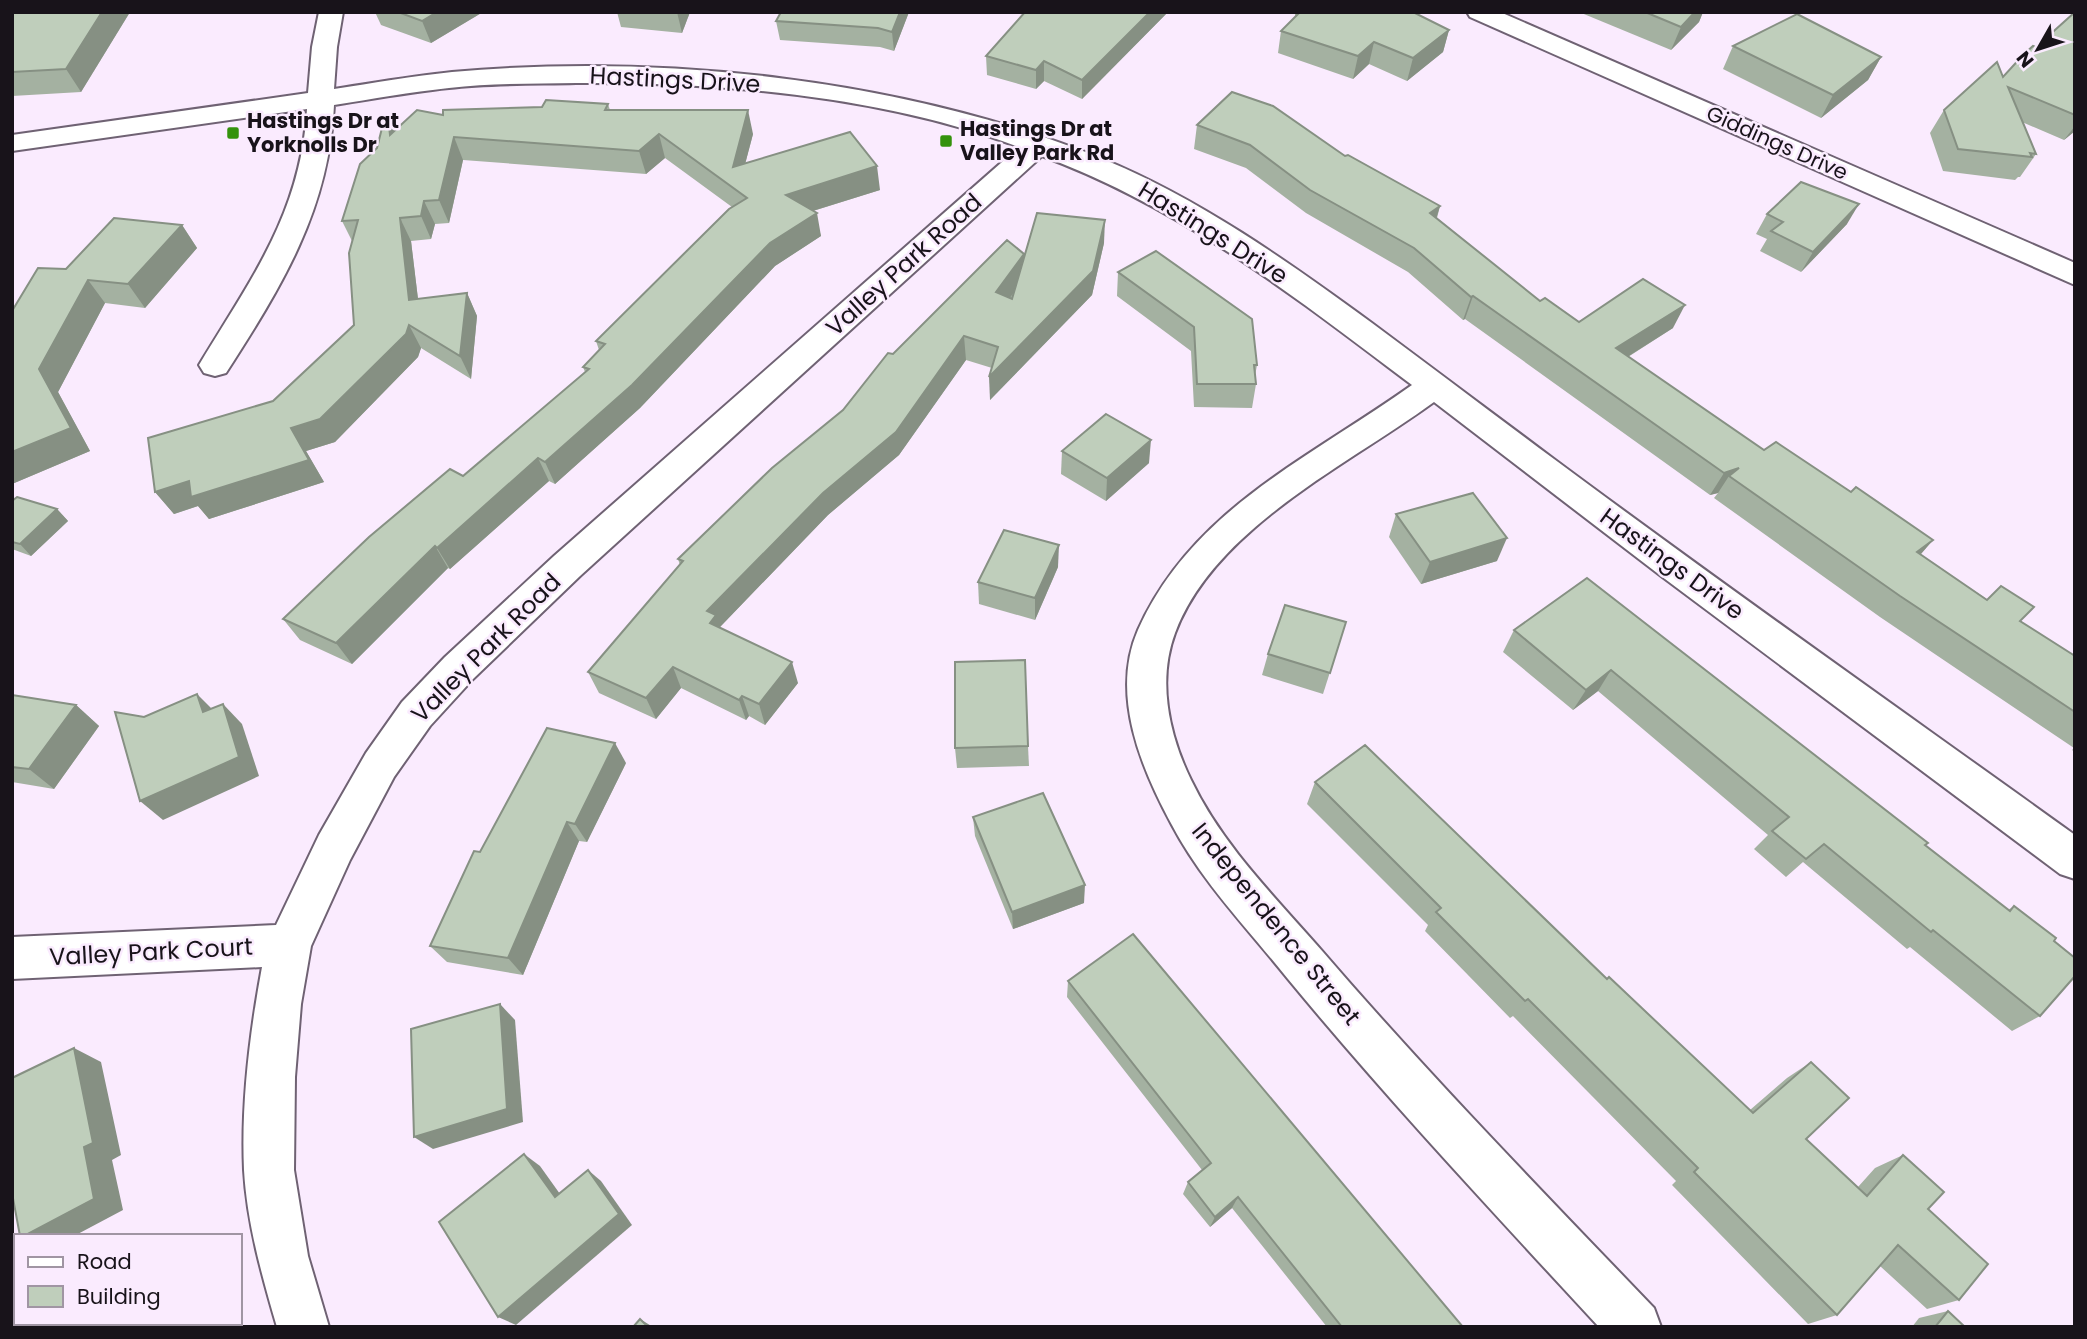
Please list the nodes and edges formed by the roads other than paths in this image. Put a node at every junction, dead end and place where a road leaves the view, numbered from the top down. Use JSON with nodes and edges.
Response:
{"nodes":[{"id":1,"x":331,"y":12,"type":"edge"},
{"id":2,"x":1479,"y":12,"type":"edge"},
{"id":3,"x":322,"y":98,"type":"junction"},
{"id":4,"x":12,"y":143,"type":"edge"},
{"id":5,"x":1038,"y":145,"type":"junction"},
{"id":6,"x":2068,"y":263,"type":"edge"},
{"id":7,"x":215,"y":365,"type":"dead end"},
{"id":8,"x":1434,"y":386,"type":"junction"},
{"id":9,"x":2075,"y":860,"type":"edge"},
{"id":10,"x":289,"y":945,"type":"junction"},
{"id":11,"x":12,"y":958,"type":"edge"},
{"id":12,"x":303,"y":1327,"type":"edge"},
{"id":13,"x":1635,"y":1327,"type":"edge"}],
"edges":[{"from":1,"to":3,"type":"street"},
{"from":2,"to":6,"type":"street","name":"Giddings Drive"},
{"from":3,"to":4,"type":"street","name":"Hastings Drive"},
{"from":3,"to":5,"type":"street","name":"Hastings Drive"},
{"from":3,"to":7,"type":"street"},
{"from":5,"to":8,"type":"street","name":"Hastings Drive"},
{"from":5,"to":10,"type":"street","name":"Valley Park Road"},
{"from":8,"to":9,"type":"street","name":"Hastings Drive"},
{"from":8,"to":13,"type":"street","name":"Independence Street"},
{"from":10,"to":11,"type":"street","name":"Valley Park Court"},
{"from":10,"to":12,"type":"street","name":"Valley Park Road"}]}
